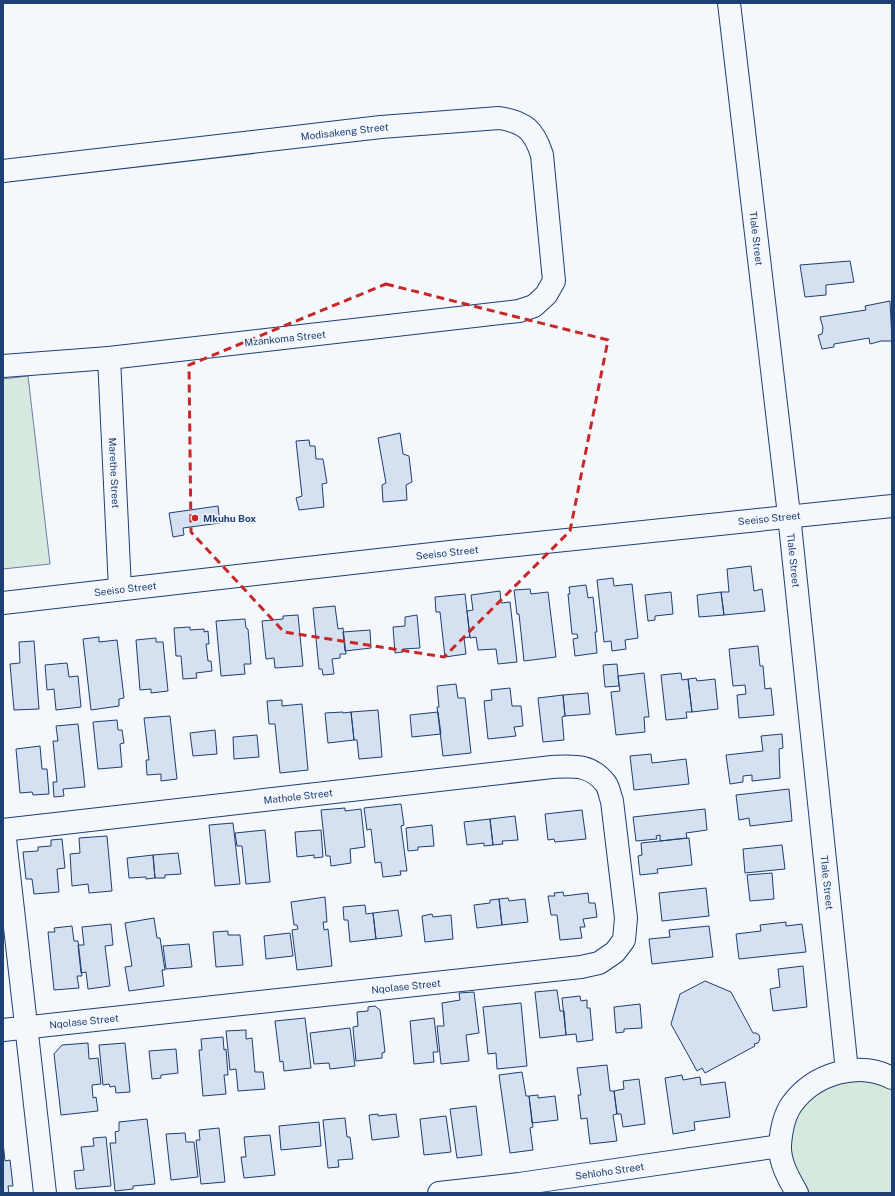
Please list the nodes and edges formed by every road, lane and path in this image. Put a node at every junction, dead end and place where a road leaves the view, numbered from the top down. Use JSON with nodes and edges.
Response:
{"nodes":[{"id":1,"x":729,"y":3,"type":"edge"},
{"id":2,"x":3,"y":172,"type":"edge"},
{"id":3,"x":554,"y":281,"type":"joint"},
{"id":4,"x":108,"y":358,"type":"junction"},
{"id":5,"x":3,"y":366,"type":"edge"},
{"id":6,"x":892,"y":506,"type":"edge"},
{"id":7,"x":789,"y":516,"type":"junction"},
{"id":8,"x":120,"y":589,"type":"junction"},
{"id":9,"x":3,"y":603,"type":"edge"},
{"id":10,"x":593,"y":771,"type":"joint"},
{"id":11,"x":3,"y":830,"type":"edge"},
{"id":12,"x":26,"y":1028,"type":"junction"},
{"id":13,"x":3,"y":1030,"type":"edge"},
{"id":14,"x":847,"y":1071,"type":"junction"},
{"id":15,"x":892,"y":1078,"type":"edge"},
{"id":16,"x":780,"y":1146,"type":"junction"},
{"id":17,"x":520,"y":1189,"type":"edge"},
{"id":18,"x":45,"y":1193,"type":"edge"},
{"id":19,"x":439,"y":1193,"type":"edge"},
{"id":20,"x":797,"y":1193,"type":"edge"}],
"edges":[{"from":1,"to":7,"type":"street","name":"Tlale Street"},
{"from":2,"to":3,"type":"street","name":"Modisakeng Street"},
{"from":3,"to":4,"type":"street","name":"Mzankoma Street"},
{"from":4,"to":5,"type":"street","name":"Mzankoma Street"},
{"from":4,"to":8,"type":"street","name":"Marethe Street"},
{"from":6,"to":7,"type":"street","name":"Seeiso Street"},
{"from":7,"to":8,"type":"street","name":"Seeiso Street"},
{"from":7,"to":14,"type":"street","name":"Tlale Street"},
{"from":8,"to":9,"type":"street","name":"Seeiso Street"},
{"from":10,"to":11,"type":"street","name":"Mathole Street"},
{"from":10,"to":12,"type":"street","name":"Nqolase Street"},
{"from":11,"to":12,"type":"street"},
{"from":12,"to":13,"type":"street","name":"Nqolase Street"},
{"from":12,"to":18,"type":"street"},
{"from":14,"to":15,"type":"street"},
{"from":14,"to":16,"type":"street"},
{"from":16,"to":17,"type":"street","name":"Sehloho Street"},
{"from":16,"to":20,"type":"street"},
{"from":17,"to":19,"type":"street","name":"Sehloho Street"}]}
